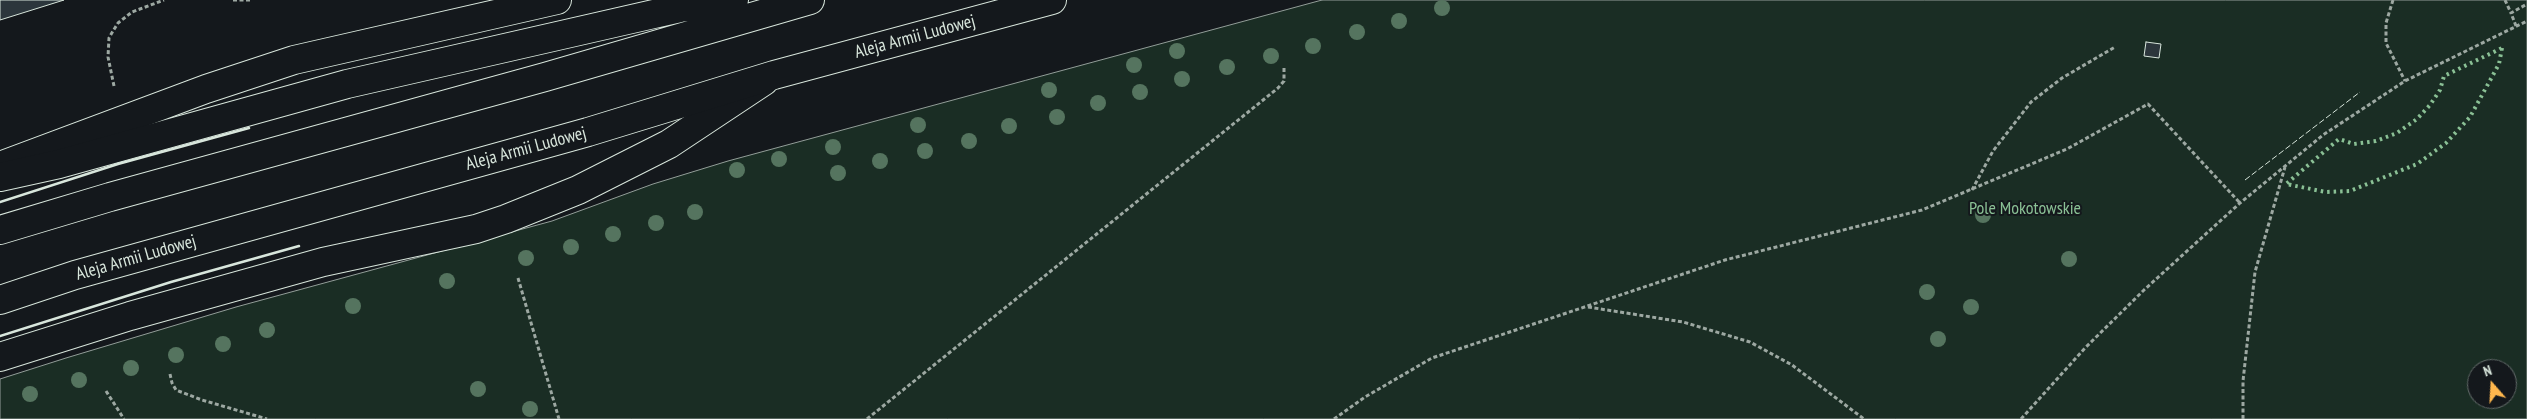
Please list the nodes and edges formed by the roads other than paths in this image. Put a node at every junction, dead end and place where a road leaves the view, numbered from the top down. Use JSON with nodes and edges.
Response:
{"nodes":[{"id":1,"x":557,"y":0,"type":"edge"},
{"id":2,"x":734,"y":0,"type":"edge"},
{"id":3,"x":810,"y":0,"type":"edge"},
{"id":4,"x":1052,"y":0,"type":"edge"},
{"id":5,"x":774,"y":75,"type":"junction"},
{"id":6,"x":0,"y":166,"type":"edge"},
{"id":7,"x":0,"y":177,"type":"edge"},
{"id":8,"x":0,"y":230,"type":"edge"},
{"id":9,"x":0,"y":300,"type":"edge"},
{"id":10,"x":0,"y":357,"type":"edge"}],
"edges":[{"from":1,"to":6,"type":"main road"},
{"from":2,"to":7,"type":"main road"},
{"from":3,"to":8,"type":"main road"},
{"from":4,"to":5,"type":"main road","name":"Aleja Armii Ludowej"},
{"from":5,"to":9,"type":"main road","name":"Aleja Armii Ludowej"},
{"from":5,"to":10,"type":"main road"}]}
